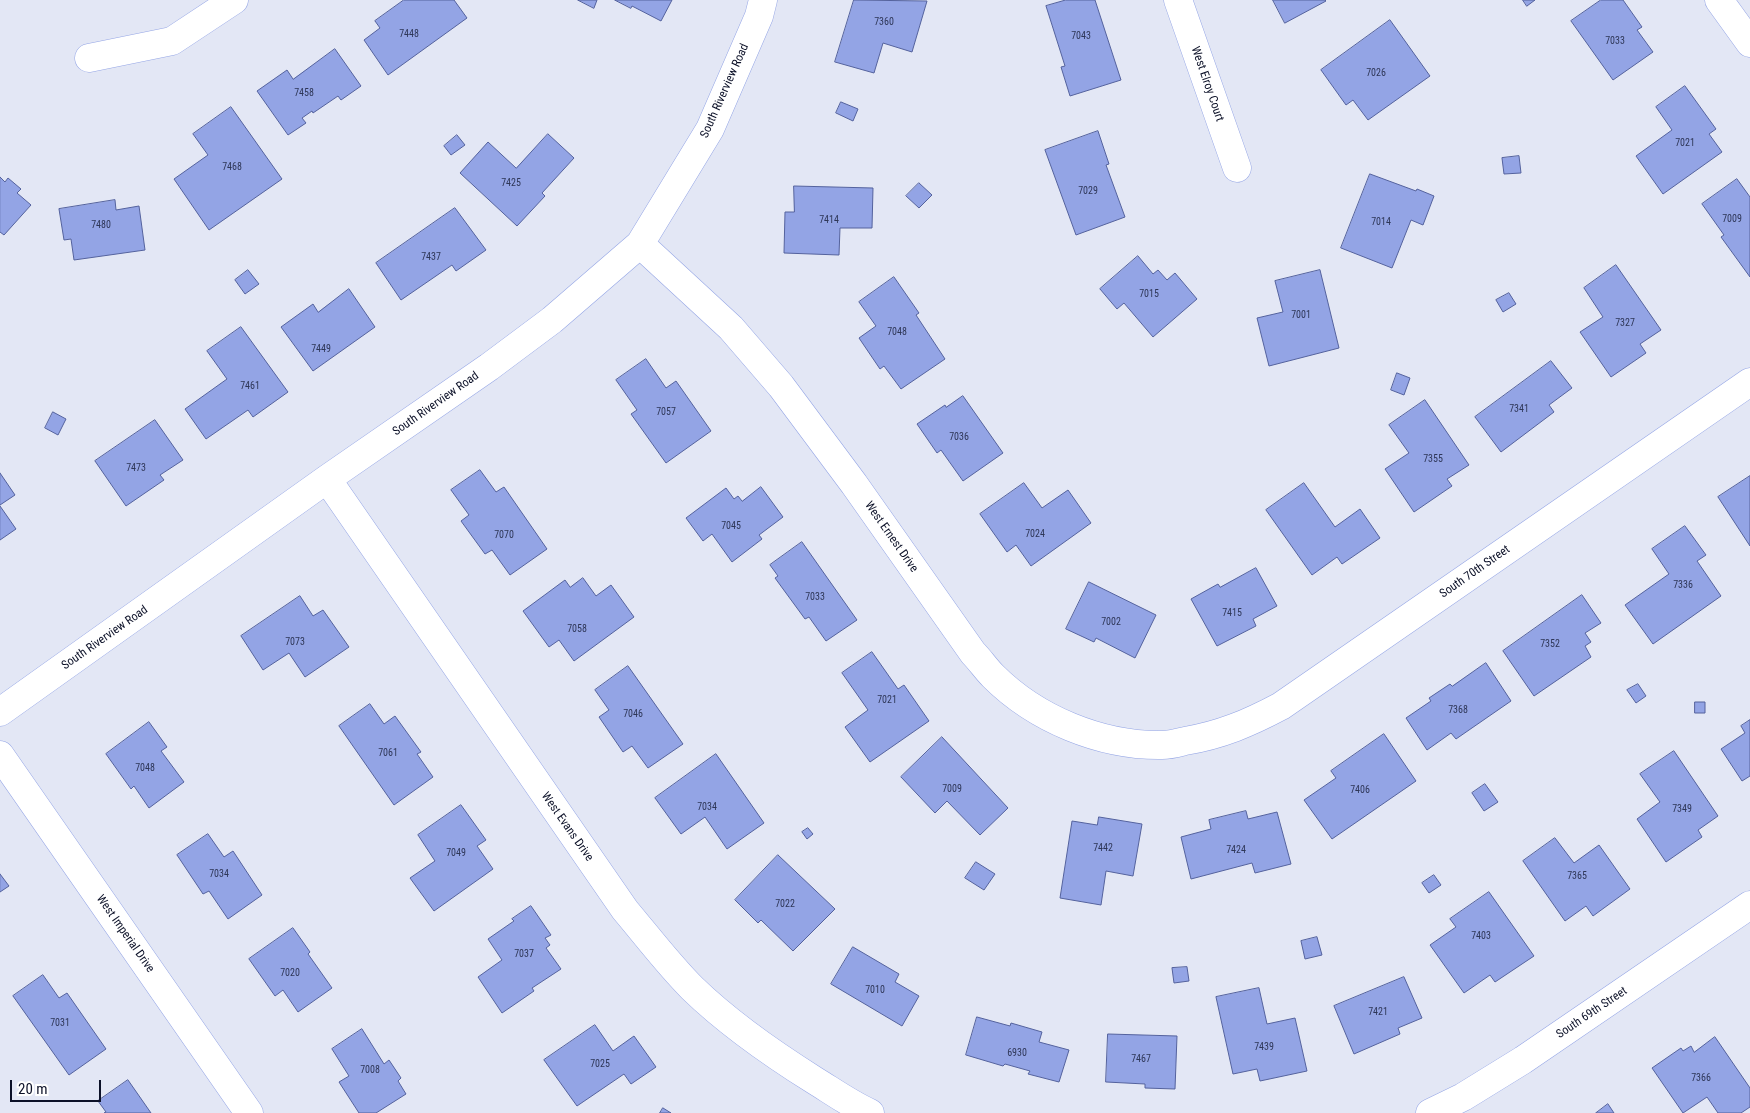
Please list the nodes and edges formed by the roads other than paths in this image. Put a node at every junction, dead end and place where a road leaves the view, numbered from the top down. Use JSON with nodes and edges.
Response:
{"nodes":[{"id":1,"x":234,"y":0,"type":"edge"},
{"id":2,"x":763,"y":0,"type":"edge"},
{"id":3,"x":1178,"y":0,"type":"edge"},
{"id":4,"x":1719,"y":0,"type":"edge"},
{"id":5,"x":1750,"y":43,"type":"edge"},
{"id":6,"x":88,"y":58,"type":"dead end"},
{"id":7,"x":1237,"y":168,"type":"dead end"},
{"id":8,"x":640,"y":244,"type":"junction"},
{"id":9,"x":1750,"y":382,"type":"edge"},
{"id":10,"x":327,"y":480,"type":"junction"},
{"id":11,"x":0,"y":712,"type":"edge"},
{"id":12,"x":1189,"y":741,"type":"joint"},
{"id":13,"x":0,"y":755,"type":"edge"},
{"id":14,"x":1750,"y":905,"type":"edge"},
{"id":15,"x":250,"y":1113,"type":"edge"},
{"id":16,"x":870,"y":1113,"type":"edge"},
{"id":17,"x":1430,"y":1113,"type":"edge"}],
"edges":[{"from":1,"to":6,"type":"street"},
{"from":2,"to":8,"type":"street","name":"South Riverview Road"},
{"from":3,"to":7,"type":"street","name":"West Elroy Court"},
{"from":4,"to":5,"type":"street"},
{"from":8,"to":10,"type":"street","name":"South Riverview Road"},
{"from":8,"to":12,"type":"street","name":"West Ernest Drive"},
{"from":9,"to":12,"type":"street","name":"South 70th Street"},
{"from":10,"to":11,"type":"street","name":"South Riverview Road"},
{"from":10,"to":16,"type":"street","name":"West Evans Drive"},
{"from":13,"to":15,"type":"street","name":"West Imperial Drive"},
{"from":14,"to":17,"type":"street","name":"South 69th Street"}]}
